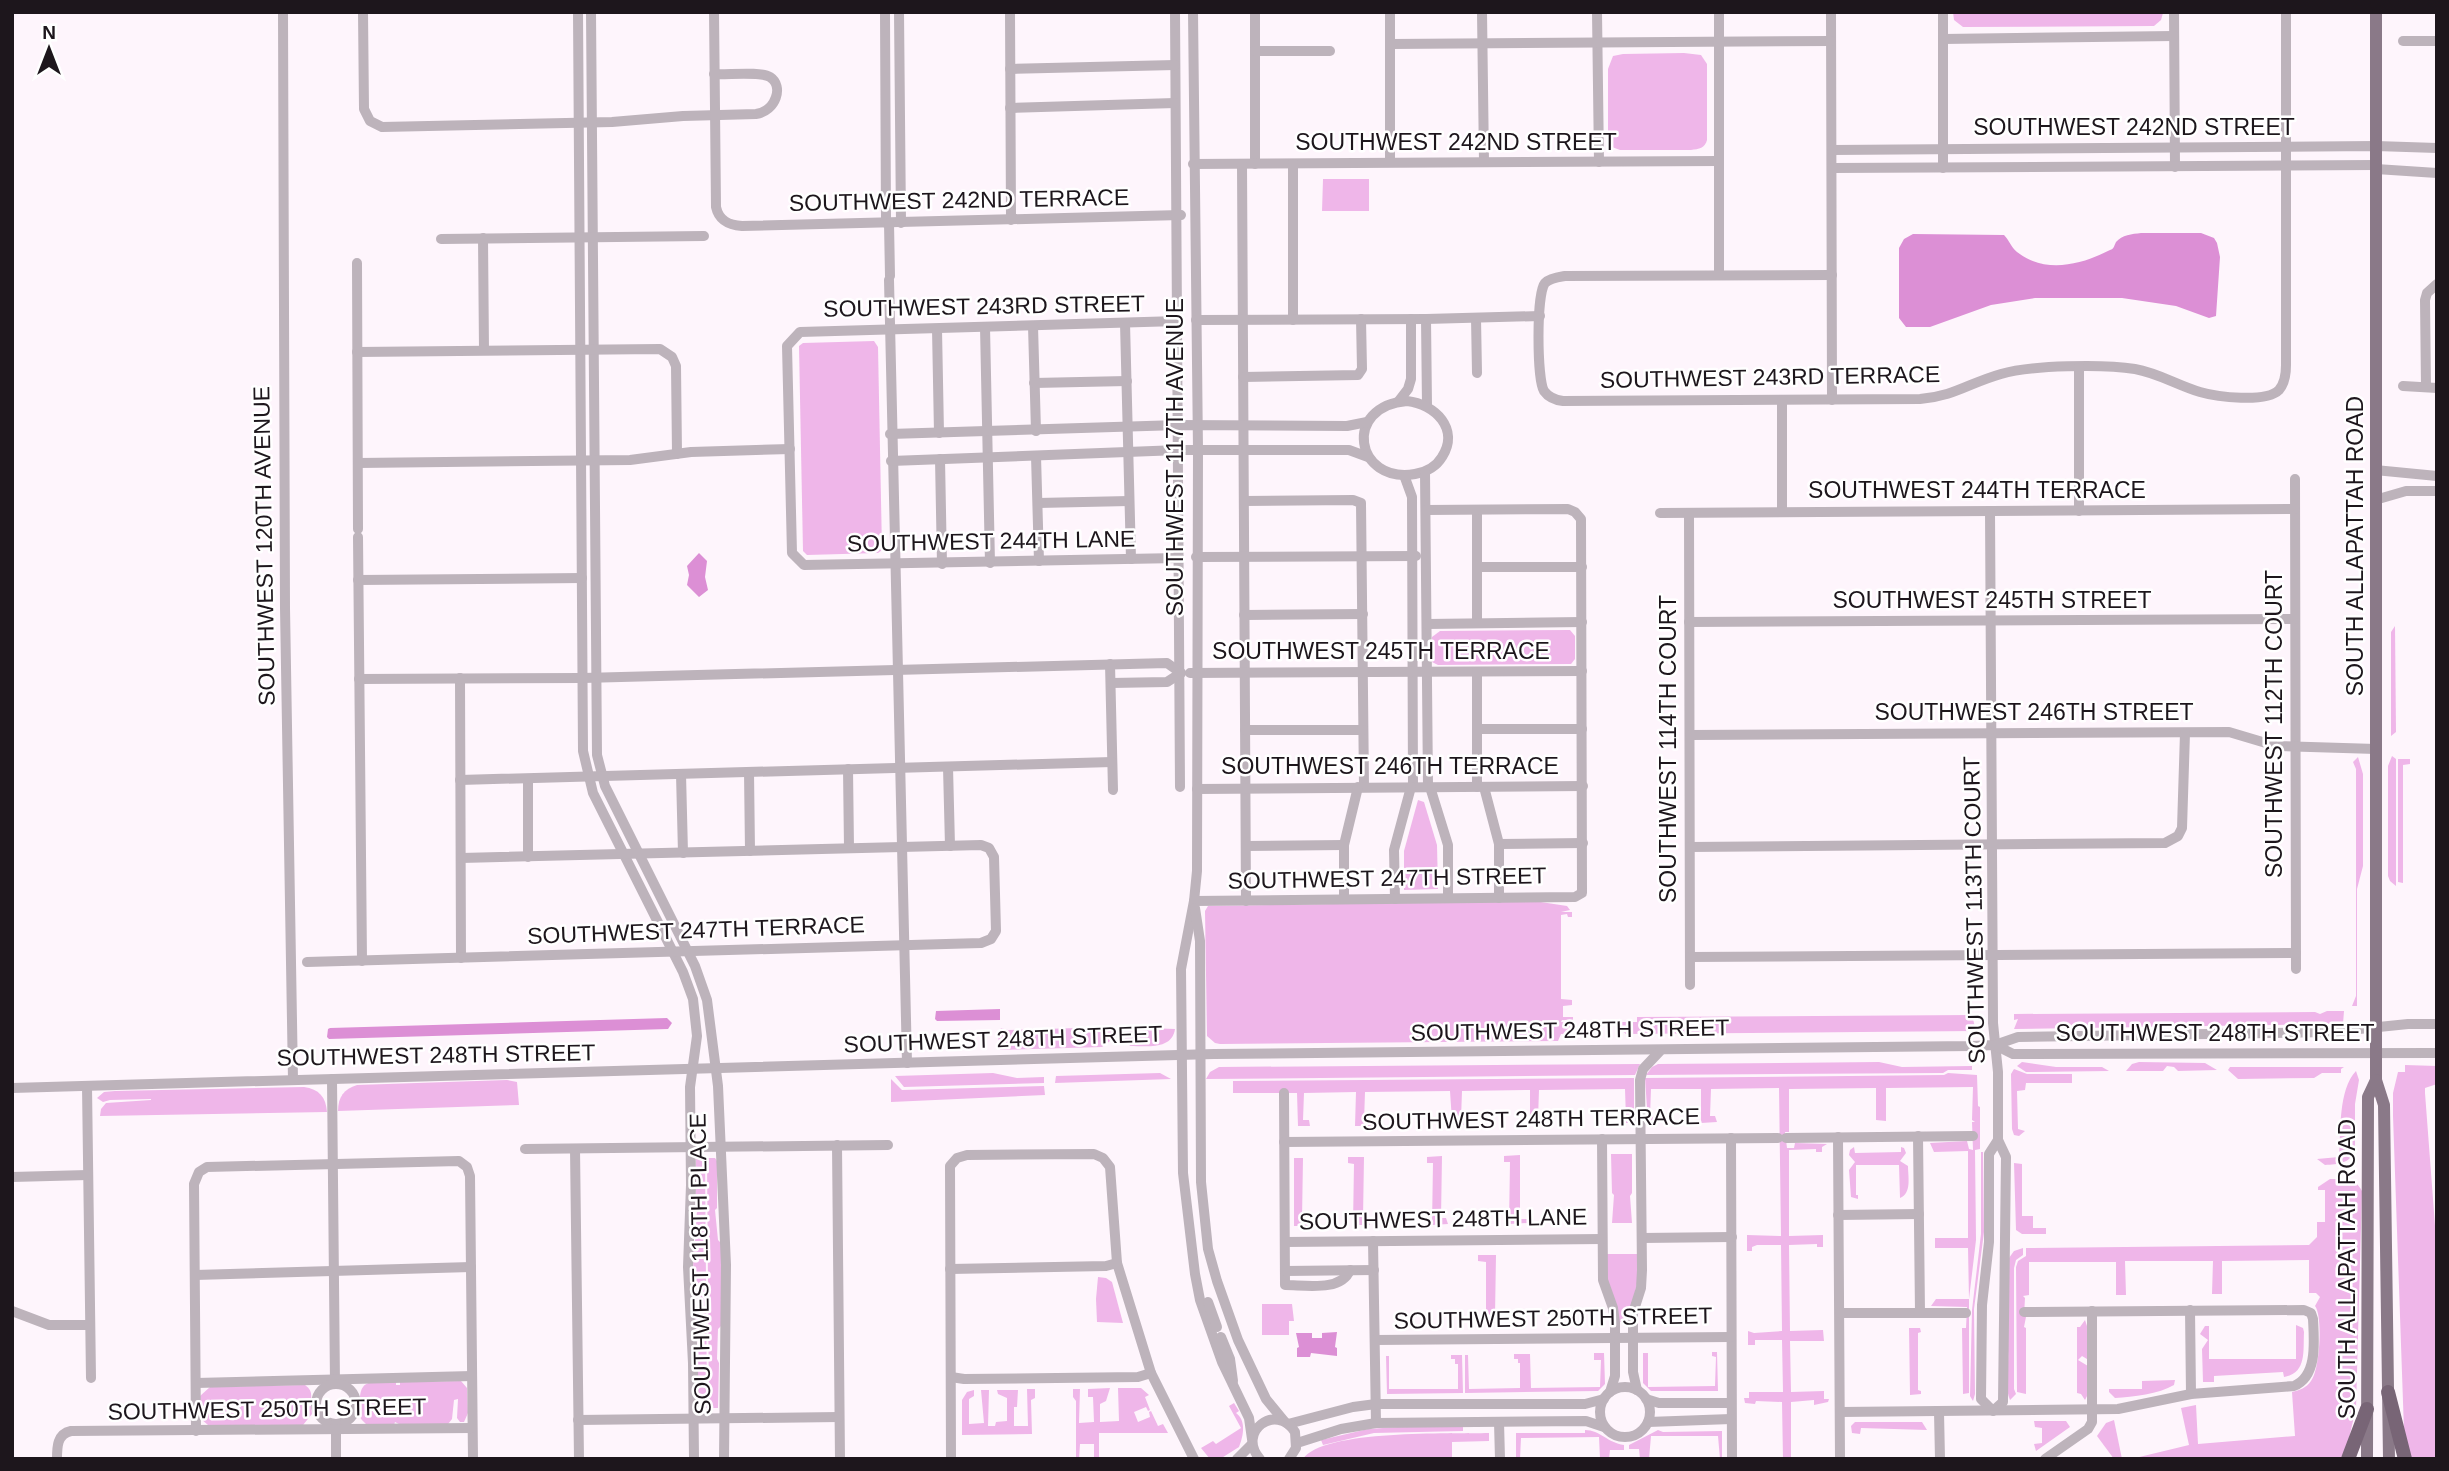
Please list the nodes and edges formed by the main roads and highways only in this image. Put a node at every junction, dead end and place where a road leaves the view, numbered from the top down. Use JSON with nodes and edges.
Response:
{"nodes":[{"id":1,"x":2376,"y":12,"type":"edge"},
{"id":2,"x":2376,"y":1080,"type":"junction"},
{"id":3,"x":2388,"y":1392,"type":"junction"},
{"id":4,"x":2367,"y":1409,"type":"junction"},
{"id":5,"x":2348,"y":1459,"type":"edge"},
{"id":6,"x":2367,"y":1459,"type":"edge"},
{"id":7,"x":2389,"y":1459,"type":"edge"},
{"id":8,"x":2405,"y":1459,"type":"edge"}],
"edges":[{"from":1,"to":2,"type":"main road","name":"SOUTH ALLAPATTAH ROAD"},
{"from":2,"to":3,"type":"main road","name":"SOUTH ALLAPATTAH ROAD"},
{"from":2,"to":4,"type":"main road","name":"SOUTH ALLAPATTAH ROAD"},
{"from":3,"to":7,"type":"main road","name":"SOUTH ALLAPATTAH ROAD"},
{"from":3,"to":8,"type":"highway"},
{"from":4,"to":5,"type":"highway"},
{"from":4,"to":6,"type":"main road","name":"SOUTH ALLAPATTAH ROAD"}]}
